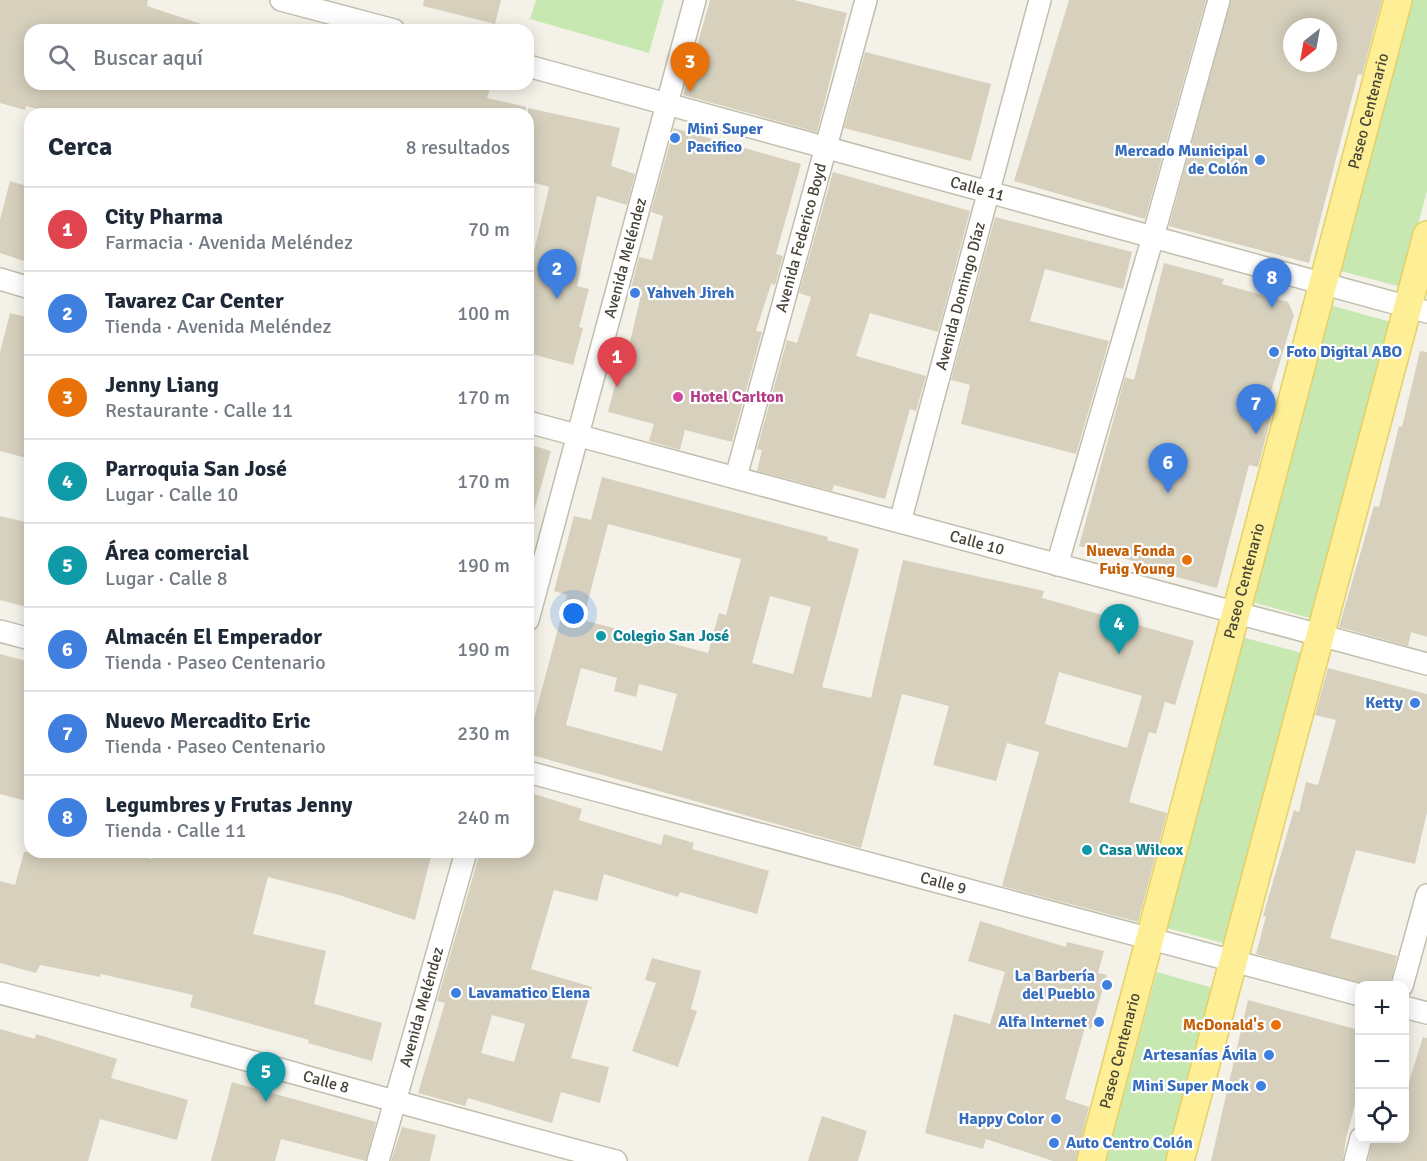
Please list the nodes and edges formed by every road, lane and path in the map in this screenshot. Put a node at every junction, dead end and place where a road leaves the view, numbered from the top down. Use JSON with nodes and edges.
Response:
{"nodes":[{"id":1,"x":281,"y":0,"type":"edge"},
{"id":2,"x":695,"y":0,"type":"edge"},
{"id":3,"x":866,"y":0,"type":"edge"},
{"id":4,"x":1040,"y":0,"type":"edge"},
{"id":5,"x":1219,"y":0,"type":"edge"},
{"id":6,"x":1398,"y":0,"type":"edge"},
{"id":7,"x":371,"y":24,"type":"edge"},
{"id":8,"x":534,"y":68,"type":"edge"},
{"id":9,"x":667,"y":105,"type":"junction"},
{"id":10,"x":826,"y":148,"type":"junction"},
{"id":11,"x":988,"y":192,"type":"junction"},
{"id":12,"x":1427,"y":235,"type":"edge"},
{"id":13,"x":1153,"y":237,"type":"junction"},
{"id":14,"x":0,"y":279,"type":"edge"},
{"id":15,"x":1322,"y":283,"type":"junction"},
{"id":16,"x":24,"y":286,"type":"edge"},
{"id":17,"x":1417,"y":309,"type":"edge"},
{"id":18,"x":534,"y":424,"type":"edge"},
{"id":19,"x":578,"y":435,"type":"junction"},
{"id":20,"x":736,"y":477,"type":"junction"},
{"id":21,"x":900,"y":522,"type":"junction"},
{"id":22,"x":1057,"y":565,"type":"junction"},
{"id":23,"x":534,"y":598,"type":"edge"},
{"id":24,"x":1234,"y":612,"type":"junction"},
{"id":25,"x":0,"y":631,"type":"edge"},
{"id":26,"x":1320,"y":635,"type":"junction"},
{"id":27,"x":24,"y":637,"type":"edge"},
{"id":28,"x":1427,"y":664,"type":"edge"},
{"id":29,"x":534,"y":774,"type":"edge"},
{"id":30,"x":464,"y":858,"type":"edge"},
{"id":31,"x":1427,"y":895,"type":"edge"},
{"id":32,"x":1150,"y":940,"type":"junction"},
{"id":33,"x":1233,"y":961,"type":"junction"},
{"id":34,"x":1403,"y":981,"type":"edge"},
{"id":35,"x":0,"y":993,"type":"edge"},
{"id":36,"x":1355,"y":994,"type":"edge"},
{"id":37,"x":1409,"y":1008,"type":"edge"},
{"id":38,"x":1427,"y":1013,"type":"edge"},
{"id":39,"x":396,"y":1103,"type":"junction"},
{"id":40,"x":1360,"y":1143,"type":"edge"},
{"id":41,"x":378,"y":1161,"type":"edge"},
{"id":42,"x":616,"y":1161,"type":"edge"},
{"id":43,"x":1091,"y":1161,"type":"edge"},
{"id":44,"x":1180,"y":1161,"type":"edge"},
{"id":45,"x":1355,"y":1161,"type":"edge"}],
"edges":[{"from":1,"to":7,"type":"street"},
{"from":2,"to":9,"type":"street","name":"Avenida Meléndez"},
{"from":3,"to":10,"type":"street","name":"Avenida Federico Boyd"},
{"from":4,"to":11,"type":"street","name":"Avenida Domingo Díaz"},
{"from":5,"to":13,"type":"street"},
{"from":6,"to":15,"type":"main road","name":"Paseo Centenario"},
{"from":8,"to":9,"type":"street","name":"Calle 11"},
{"from":9,"to":10,"type":"street","name":"Calle 11"},
{"from":9,"to":19,"type":"street","name":"Avenida Meléndez"},
{"from":10,"to":11,"type":"street","name":"Calle 11"},
{"from":10,"to":20,"type":"street","name":"Avenida Federico Boyd"},
{"from":11,"to":13,"type":"street","name":"Calle 11"},
{"from":11,"to":21,"type":"street","name":"Avenida Domingo Díaz"},
{"from":12,"to":17,"type":"main road"},
{"from":13,"to":15,"type":"street","name":"Calle 11"},
{"from":13,"to":22,"type":"street"},
{"from":14,"to":16,"type":"street"},
{"from":15,"to":17,"type":"street","name":"Calle 11"},
{"from":15,"to":24,"type":"main road","name":"Paseo Centenario"},
{"from":17,"to":26,"type":"main road"},
{"from":18,"to":19,"type":"street","name":"Calle 10"},
{"from":19,"to":20,"type":"street","name":"Calle 10"},
{"from":19,"to":23,"type":"street","name":"Avenida Meléndez"},
{"from":20,"to":21,"type":"street","name":"Calle 10"},
{"from":21,"to":22,"type":"street","name":"Calle 10"},
{"from":22,"to":24,"type":"street","name":"Calle 10"},
{"from":24,"to":26,"type":"street","name":"Calle 10"},
{"from":24,"to":32,"type":"main road","name":"Paseo Centenario"},
{"from":25,"to":27,"type":"street"},
{"from":26,"to":28,"type":"street","name":"Calle 10"},
{"from":26,"to":33,"type":"main road"},
{"from":29,"to":32,"type":"street","name":"Calle 9"},
{"from":30,"to":39,"type":"street","name":"Avenida Meléndez"},
{"from":31,"to":34,"type":"street"},
{"from":32,"to":33,"type":"street","name":"Calle 9"},
{"from":32,"to":43,"type":"main road","name":"Paseo Centenario"},
{"from":33,"to":36,"type":"street","name":"Calle 9"},
{"from":33,"to":44,"type":"main road"},
{"from":35,"to":39,"type":"street","name":"Calle 8"},
{"from":37,"to":38,"type":"street"},
{"from":39,"to":41,"type":"street","name":"Avenida Meléndez"},
{"from":39,"to":42,"type":"street","name":"Calle 8"},
{"from":40,"to":45,"type":"street"}]}
